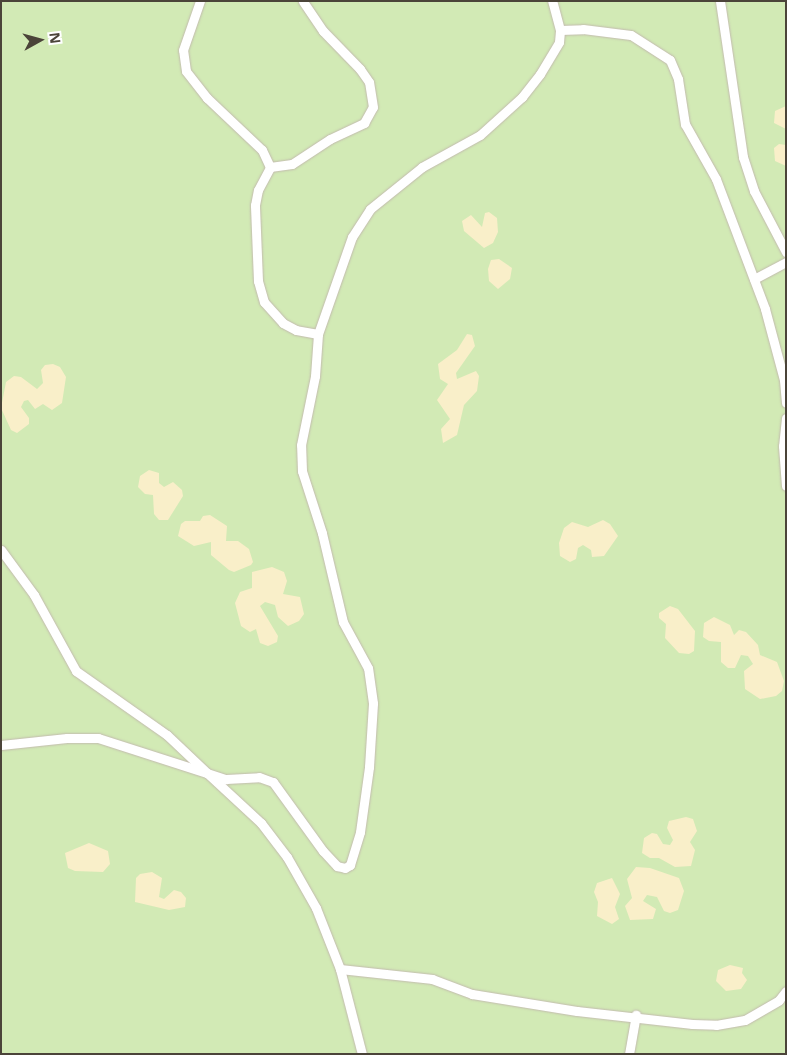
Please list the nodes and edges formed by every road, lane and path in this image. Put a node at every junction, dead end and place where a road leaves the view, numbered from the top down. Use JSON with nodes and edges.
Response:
{"nodes":[{"id":1,"x":200,"y":1,"type":"edge"},
{"id":2,"x":303,"y":1,"type":"edge"},
{"id":3,"x":552,"y":1,"type":"edge"},
{"id":4,"x":720,"y":1,"type":"edge"},
{"id":5,"x":560,"y":30,"type":"junction"},
{"id":6,"x":270,"y":167,"type":"junction"},
{"id":7,"x":786,"y":252,"type":"edge"},
{"id":8,"x":786,"y":262,"type":"edge"},
{"id":9,"x":754,"y":279,"type":"junction"},
{"id":10,"x":318,"y":334,"type":"junction"},
{"id":11,"x":786,"y":403,"type":"edge"},
{"id":12,"x":786,"y":418,"type":"edge"},
{"id":13,"x":786,"y":486,"type":"edge"},
{"id":14,"x":1,"y":550,"type":"edge"},
{"id":15,"x":1,"y":745,"type":"edge"},
{"id":16,"x":207,"y":773,"type":"junction"},
{"id":17,"x":340,"y":969,"type":"junction"},
{"id":18,"x":786,"y":991,"type":"edge"},
{"id":19,"x":636,"y":1016,"type":"junction"},
{"id":20,"x":362,"y":1054,"type":"edge"},
{"id":21,"x":628,"y":1054,"type":"edge"}],
"edges":[{"from":1,"to":6,"type":"lane"},
{"from":2,"to":6,"type":"lane"},
{"from":3,"to":5,"type":"lane"},
{"from":4,"to":7,"type":"lane"},
{"from":5,"to":9,"type":"lane"},
{"from":5,"to":10,"type":"lane"},
{"from":6,"to":10,"type":"lane"},
{"from":8,"to":9,"type":"lane"},
{"from":9,"to":11,"type":"lane"},
{"from":10,"to":16,"type":"lane"},
{"from":12,"to":13,"type":"lane"},
{"from":14,"to":16,"type":"lane"},
{"from":15,"to":16,"type":"lane"},
{"from":16,"to":17,"type":"lane"},
{"from":17,"to":19,"type":"lane"},
{"from":17,"to":20,"type":"lane"},
{"from":18,"to":19,"type":"lane"},
{"from":19,"to":21,"type":"lane"}]}
